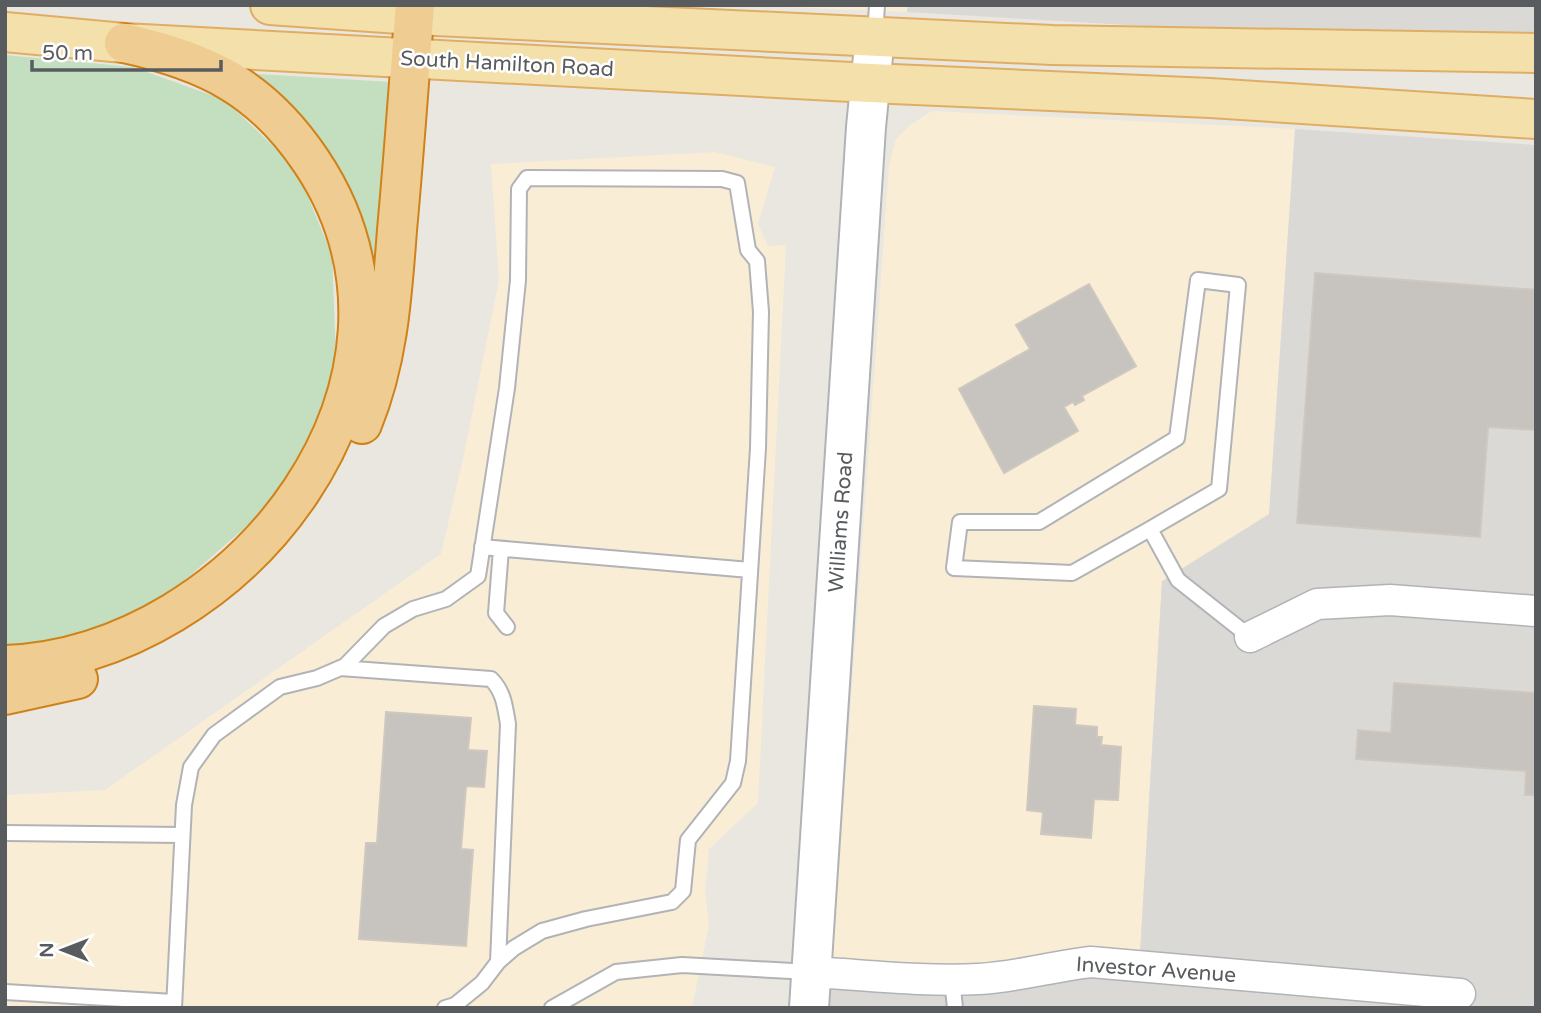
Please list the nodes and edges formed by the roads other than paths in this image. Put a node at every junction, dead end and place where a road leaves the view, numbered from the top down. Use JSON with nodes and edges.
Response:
{"nodes":[{"id":1,"x":270,"y":5,"type":"edge"},
{"id":2,"x":833,"y":5,"type":"edge"},
{"id":3,"x":415,"y":10,"type":"edge"},
{"id":4,"x":876,"y":21,"type":"edge"},
{"id":5,"x":750,"y":31,"type":"junction"},
{"id":6,"x":5,"y":32,"type":"edge"},
{"id":7,"x":124,"y":43,"type":"junction"},
{"id":8,"x":1536,"y":53,"type":"edge"},
{"id":9,"x":413,"y":59,"type":"junction"},
{"id":10,"x":870,"y":83,"type":"junction"},
{"id":11,"x":1536,"y":119,"type":"edge"},
{"id":12,"x":1150,"y":529,"type":"junction"},
{"id":13,"x":482,"y":547,"type":"junction"},
{"id":14,"x":500,"y":549,"type":"junction"},
{"id":15,"x":750,"y":570,"type":"junction"},
{"id":16,"x":1536,"y":611,"type":"edge"},
{"id":17,"x":507,"y":627,"type":"dead end"},
{"id":18,"x":1250,"y":637,"type":"joint"},
{"id":19,"x":5,"y":665,"type":"edge"},
{"id":20,"x":340,"y":668,"type":"junction"},
{"id":21,"x":5,"y":695,"type":"edge"},
{"id":22,"x":5,"y":833,"type":"edge"},
{"id":23,"x":182,"y":835,"type":"junction"},
{"id":24,"x":498,"y":962,"type":"junction"},
{"id":25,"x":810,"y":990,"type":"edge"},
{"id":26,"x":5,"y":992,"type":"edge"},
{"id":27,"x":954,"y":993,"type":"edge"},
{"id":28,"x":1460,"y":994,"type":"dead end"},
{"id":29,"x":174,"y":1005,"type":"edge"},
{"id":30,"x":445,"y":1008,"type":"edge"},
{"id":31,"x":552,"y":1008,"type":"edge"}],
"edges":[{"from":1,"to":3,"type":"main road","name":"South Hamilton Road"},
{"from":2,"to":5,"type":"main road"},
{"from":3,"to":5,"type":"main road","name":"South Hamilton Road"},
{"from":3,"to":9,"type":"highway"},
{"from":4,"to":5,"type":"main road","name":"South Hamilton Road"},
{"from":4,"to":8,"type":"main road","name":"South Hamilton Road"},
{"from":4,"to":10,"type":"main road","name":"Williams Road"},
{"from":6,"to":7,"type":"main road","name":"South Hamilton Road"},
{"from":7,"to":9,"type":"main road","name":"South Hamilton Road"},
{"from":7,"to":19,"type":"highway"},
{"from":9,"to":10,"type":"main road","name":"South Hamilton Road"},
{"from":9,"to":21,"type":"highway"},
{"from":10,"to":11,"type":"main road","name":"South Hamilton Road"},
{"from":10,"to":25,"type":"main road","name":"Williams Road"},
{"from":12,"to":12,"type":"lane"},
{"from":12,"to":18,"type":"lane"},
{"from":13,"to":14,"type":"lane"},
{"from":13,"to":15,"type":"lane"},
{"from":13,"to":20,"type":"lane"},
{"from":14,"to":15,"type":"lane"},
{"from":14,"to":17,"type":"lane"},
{"from":15,"to":24,"type":"lane"},
{"from":16,"to":18,"type":"street"},
{"from":20,"to":23,"type":"lane"},
{"from":20,"to":24,"type":"lane"},
{"from":22,"to":23,"type":"lane"},
{"from":23,"to":29,"type":"lane"},
{"from":24,"to":30,"type":"lane"},
{"from":25,"to":27,"type":"street","name":"Investor Avenue"},
{"from":25,"to":31,"type":"lane"},
{"from":26,"to":29,"type":"lane"},
{"from":27,"to":28,"type":"street","name":"Investor Avenue"}]}
